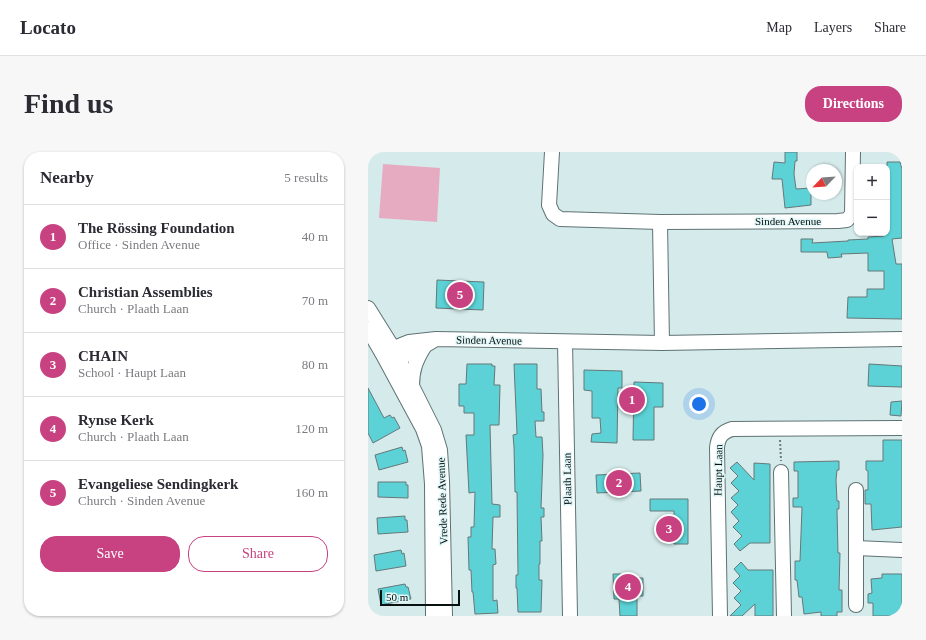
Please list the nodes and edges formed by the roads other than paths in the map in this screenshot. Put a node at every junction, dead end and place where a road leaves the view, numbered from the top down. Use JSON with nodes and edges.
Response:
{"nodes":[{"id":1,"x":552,"y":152,"type":"edge"},
{"id":2,"x":853,"y":152,"type":"edge"},
{"id":3,"x":660,"y":222,"type":"junction"},
{"id":4,"x":368,"y":308,"type":"edge"},
{"id":5,"x":368,"y":329,"type":"edge"},
{"id":6,"x":436,"y":339,"type":"junction"},
{"id":7,"x":902,"y":339,"type":"edge"},
{"id":8,"x":565,"y":342,"type":"junction"},
{"id":9,"x":662,"y":343,"type":"junction"},
{"id":10,"x":424,"y":347,"type":"junction"},
{"id":11,"x":390,"y":356,"type":"junction"},
{"id":12,"x":412,"y":386,"type":"junction"},
{"id":13,"x":902,"y":428,"type":"edge"},
{"id":14,"x":781,"y":472,"type":"road end"},
{"id":15,"x":856,"y":490,"type":"dead end"},
{"id":16,"x":856,"y":548,"type":"junction"},
{"id":17,"x":902,"y":550,"type":"edge"},
{"id":18,"x":856,"y":605,"type":"dead end"},
{"id":19,"x":433,"y":616,"type":"edge"},
{"id":20,"x":445,"y":616,"type":"edge"},
{"id":21,"x":570,"y":616,"type":"edge"},
{"id":22,"x":720,"y":616,"type":"edge"},
{"id":23,"x":784,"y":616,"type":"edge"}],
"edges":[{"from":1,"to":3,"type":"street","name":"Sinden Avenue"},
{"from":2,"to":3,"type":"street","name":"Sinden Avenue"},
{"from":3,"to":9,"type":"street"},
{"from":4,"to":11,"type":"street","name":"Vrede Rede Avenue"},
{"from":5,"to":11,"type":"street","name":"Vrede Rede Avenue"},
{"from":6,"to":8,"type":"street","name":"Sinden Avenue"},
{"from":6,"to":10,"type":"street"},
{"from":6,"to":11,"type":"street","name":"Sinden Avenue"},
{"from":7,"to":9,"type":"street","name":"Sinden Avenue"},
{"from":8,"to":9,"type":"street","name":"Sinden Avenue"},
{"from":8,"to":21,"type":"street","name":"Plaath Laan"},
{"from":10,"to":11,"type":"street"},
{"from":10,"to":12,"type":"street"},
{"from":11,"to":12,"type":"street","name":"Vrede Rede Avenue"},
{"from":11,"to":19,"type":"street","name":"Vrede Rede Avenue"},
{"from":12,"to":20,"type":"street","name":"Vrede Rede Avenue"},
{"from":13,"to":22,"type":"street","name":"Haupt Laan"},
{"from":14,"to":23,"type":"street"},
{"from":15,"to":16,"type":"street"},
{"from":16,"to":17,"type":"street"},
{"from":16,"to":18,"type":"street"}]}
